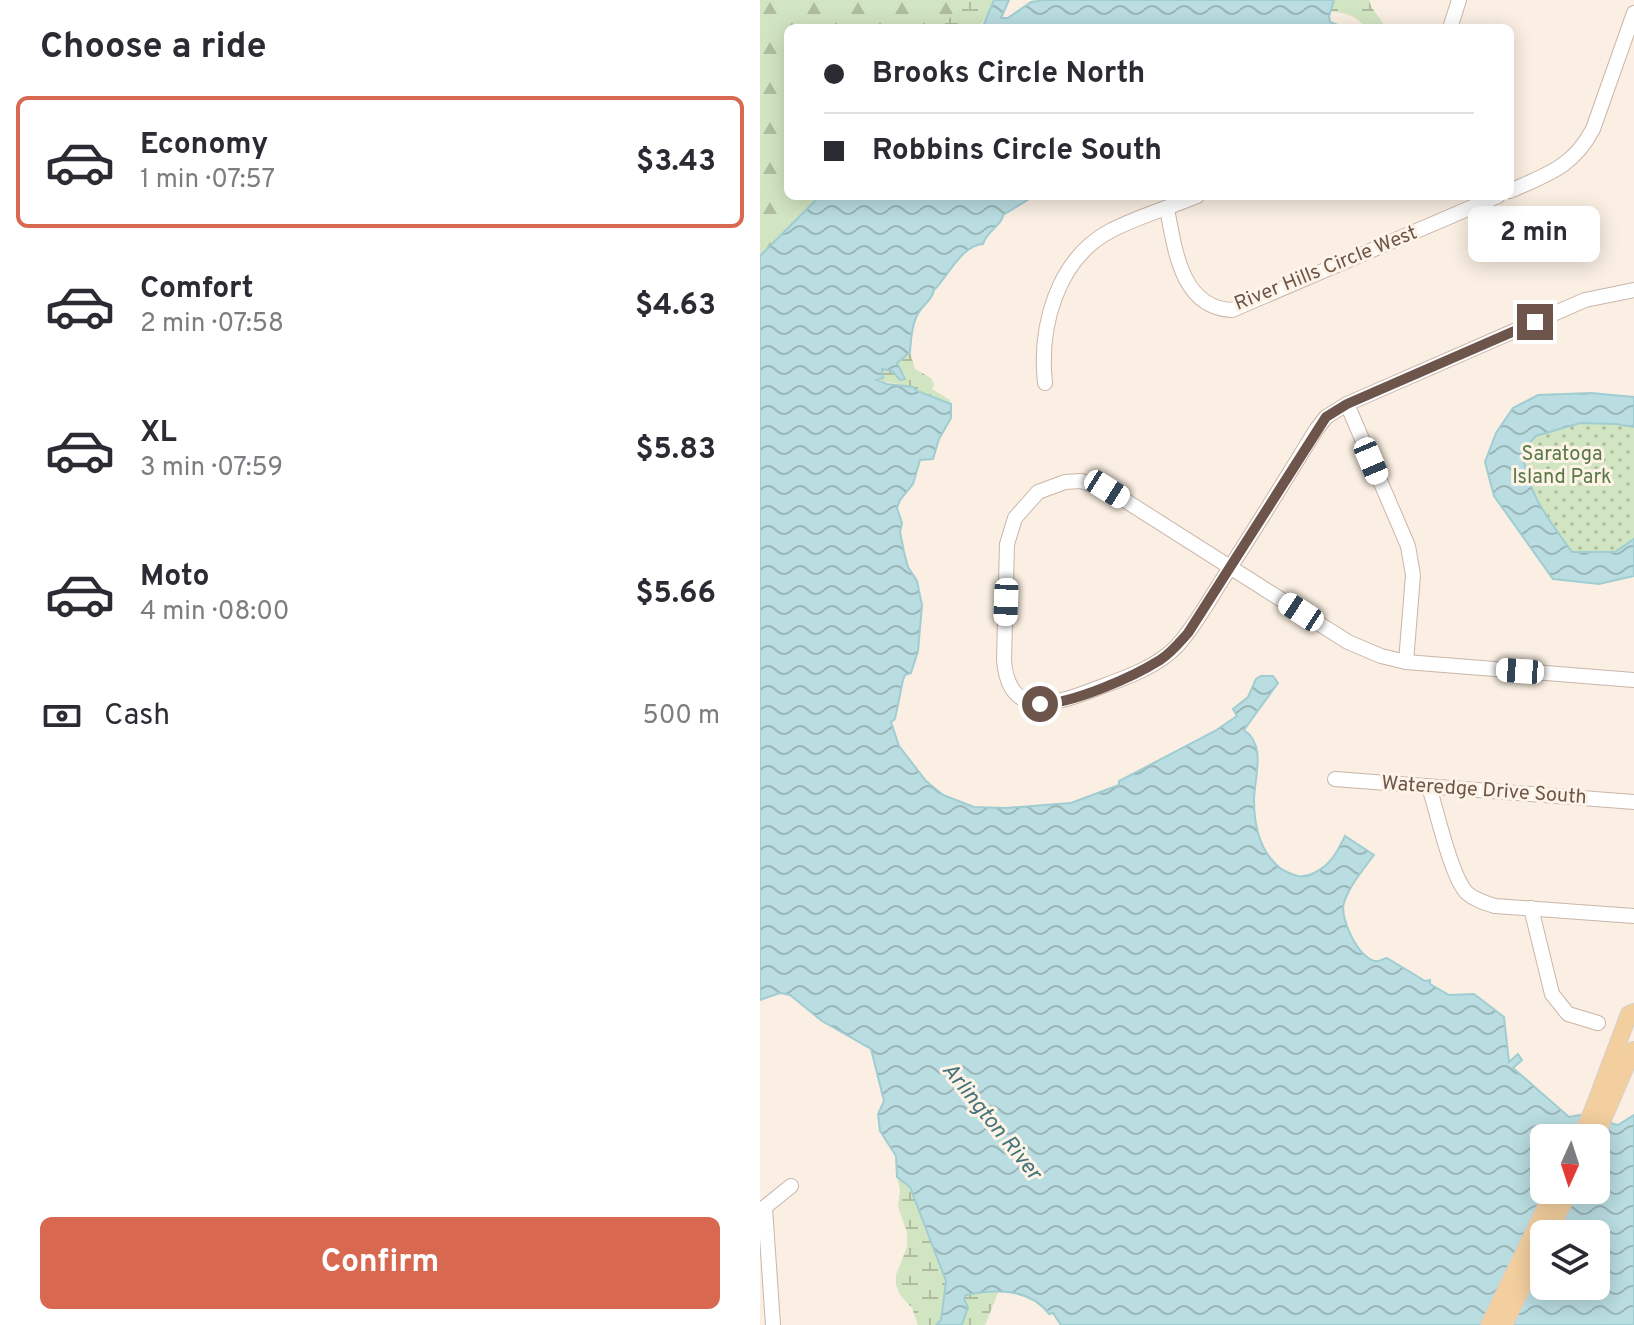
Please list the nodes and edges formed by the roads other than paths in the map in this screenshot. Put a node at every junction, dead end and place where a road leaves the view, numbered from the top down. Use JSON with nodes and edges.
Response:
{"nodes":[{"id":1,"x":1459,"y":0,"type":"edge"},
{"id":2,"x":1634,"y":13,"type":"edge"},
{"id":3,"x":1451,"y":24,"type":"edge"},
{"id":4,"x":1514,"y":189,"type":"edge"},
{"id":5,"x":1188,"y":200,"type":"edge"},
{"id":6,"x":1489,"y":200,"type":"edge"},
{"id":7,"x":1167,"y":209,"type":"junction"},
{"id":8,"x":1634,"y":290,"type":"edge"},
{"id":9,"x":1045,"y":383,"type":"dead end"},
{"id":10,"x":1347,"y":404,"type":"junction"},
{"id":11,"x":1231,"y":567,"type":"junction"},
{"id":12,"x":1406,"y":662,"type":"junction"},
{"id":13,"x":1634,"y":680,"type":"edge"},
{"id":14,"x":1335,"y":779,"type":"dead end"},
{"id":15,"x":1429,"y":787,"type":"junction"},
{"id":16,"x":1634,"y":802,"type":"edge"},
{"id":17,"x":1531,"y":908,"type":"junction"},
{"id":18,"x":1634,"y":916,"type":"edge"},
{"id":19,"x":1634,"y":1012,"type":"edge"},
{"id":20,"x":1598,"y":1023,"type":"dead end"},
{"id":21,"x":1628,"y":1049,"type":"edge"},
{"id":22,"x":1628,"y":1079,"type":"edge"},
{"id":23,"x":1634,"y":1094,"type":"edge"},
{"id":24,"x":1598,"y":1115,"type":"junction"},
{"id":25,"x":1591,"y":1124,"type":"edge"},
{"id":26,"x":1597,"y":1124,"type":"edge"},
{"id":27,"x":791,"y":1186,"type":"dead end"},
{"id":28,"x":1547,"y":1204,"type":"edge"},
{"id":29,"x":762,"y":1209,"type":"edge"},
{"id":30,"x":1530,"y":1271,"type":"edge"},
{"id":31,"x":773,"y":1325,"type":"edge"},
{"id":32,"x":1489,"y":1325,"type":"edge"},
{"id":33,"x":1504,"y":1325,"type":"edge"}],
"edges":[{"from":1,"to":3,"type":"street"},
{"from":2,"to":4,"type":"street"},
{"from":5,"to":7,"type":"street"},
{"from":6,"to":7,"type":"street","name":"River Hills Circle West"},
{"from":7,"to":9,"type":"street"},
{"from":8,"to":10,"type":"street"},
{"from":10,"to":11,"type":"street"},
{"from":10,"to":12,"type":"street"},
{"from":11,"to":11,"type":"street"},
{"from":11,"to":12,"type":"street"},
{"from":12,"to":13,"type":"street"},
{"from":14,"to":15,"type":"street","name":"Wateredge Drive South"},
{"from":15,"to":16,"type":"street","name":"Wateredge Drive South"},
{"from":15,"to":17,"type":"street"},
{"from":17,"to":18,"type":"street"},
{"from":17,"to":20,"type":"street"},
{"from":19,"to":21,"type":"main road"},
{"from":21,"to":22,"type":"main road"},
{"from":21,"to":24,"type":"main road"},
{"from":22,"to":23,"type":"main road"},
{"from":22,"to":24,"type":"main road"},
{"from":24,"to":25,"type":"main road"},
{"from":24,"to":26,"type":"main road"},
{"from":27,"to":29,"type":"street"},
{"from":28,"to":32,"type":"main road"},
{"from":29,"to":31,"type":"street"},
{"from":30,"to":33,"type":"main road"}]}
